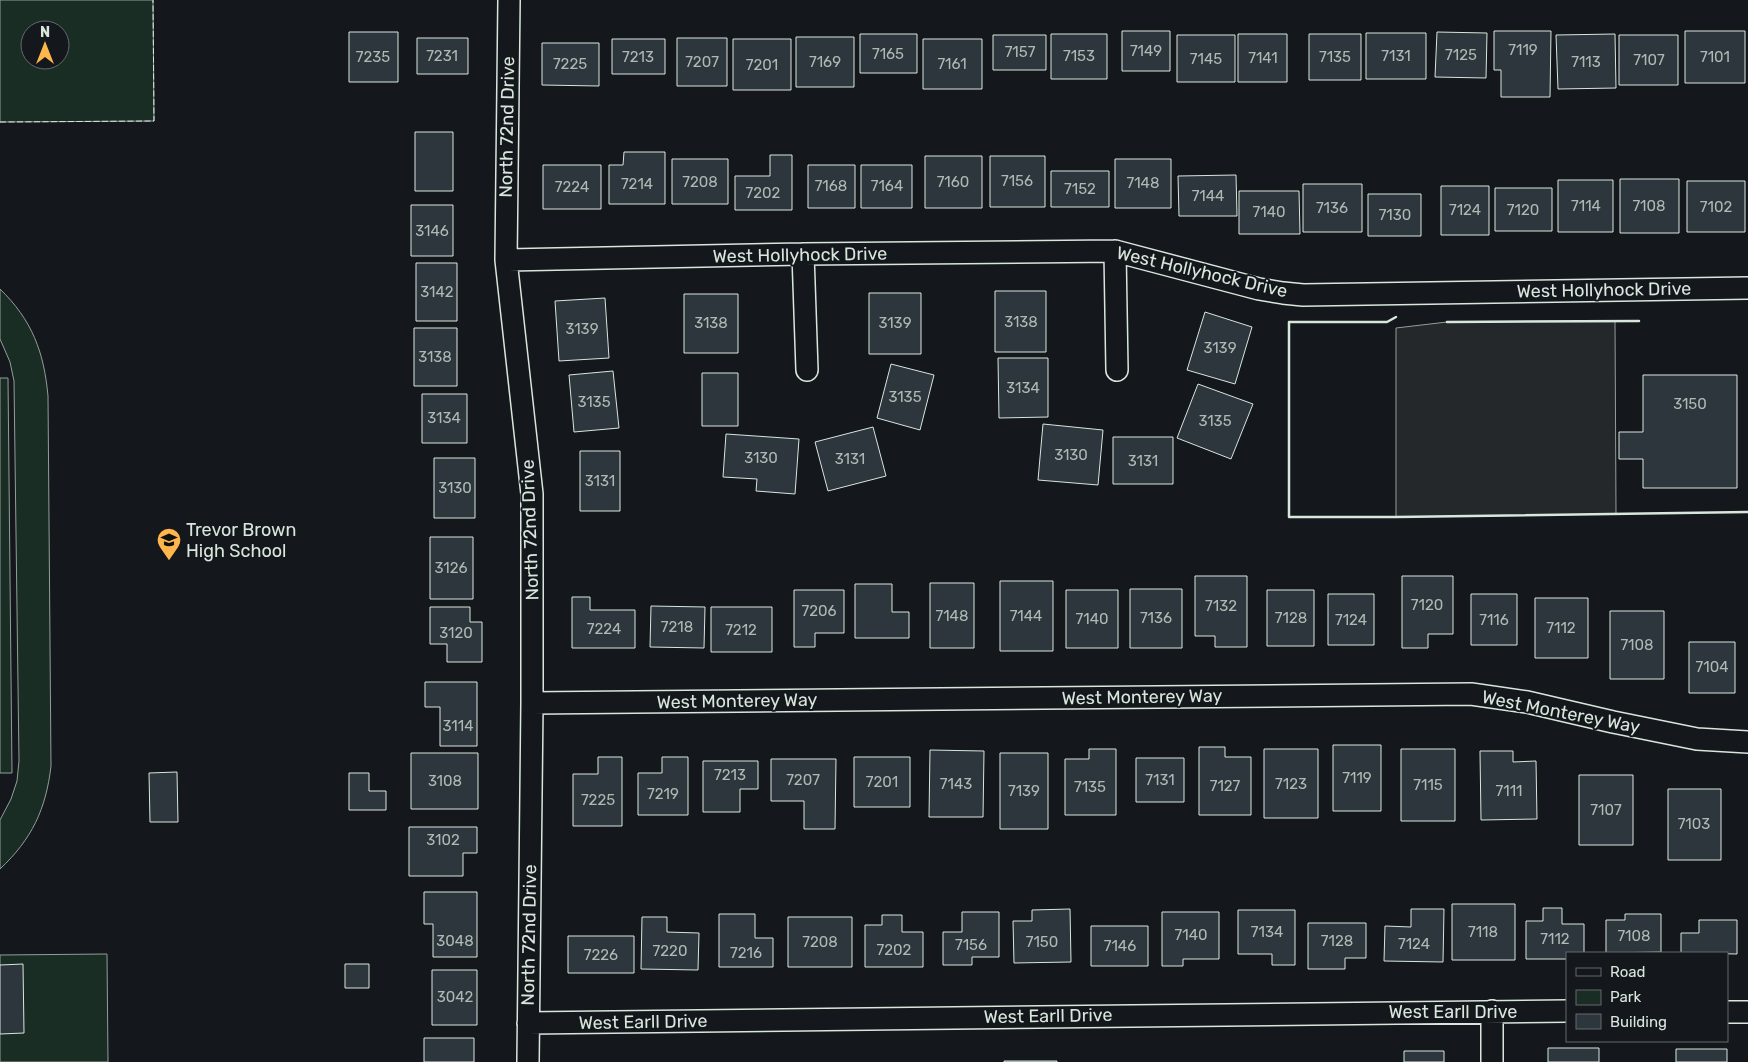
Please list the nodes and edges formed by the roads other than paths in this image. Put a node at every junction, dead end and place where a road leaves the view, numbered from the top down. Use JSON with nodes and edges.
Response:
{"nodes":[{"id":1,"x":508,"y":0,"type":"edge"},
{"id":2,"x":1114,"y":250,"type":"junction"},
{"id":3,"x":803,"y":254,"type":"junction"},
{"id":4,"x":506,"y":260,"type":"junction"},
{"id":5,"x":1748,"y":288,"type":"edge"},
{"id":6,"x":807,"y":370,"type":"dead end"},
{"id":7,"x":1117,"y":370,"type":"dead end"},
{"id":8,"x":532,"y":703,"type":"junction"},
{"id":9,"x":1748,"y":742,"type":"edge"},
{"id":10,"x":1492,"y":1011,"type":"junction"},
{"id":11,"x":1566,"y":1011,"type":"edge"},
{"id":12,"x":1728,"y":1012,"type":"edge"},
{"id":13,"x":1748,"y":1012,"type":"edge"},
{"id":14,"x":528,"y":1023,"type":"junction"},
{"id":15,"x":528,"y":1062,"type":"edge"},
{"id":16,"x":1492,"y":1062,"type":"edge"}],
"edges":[{"from":1,"to":4,"type":"street","name":"North 72nd Drive"},
{"from":2,"to":3,"type":"street","name":"West Hollyhock Drive"},
{"from":2,"to":5,"type":"street","name":"West Hollyhock Drive"},
{"from":2,"to":7,"type":"street"},
{"from":3,"to":4,"type":"street","name":"West Hollyhock Drive"},
{"from":3,"to":6,"type":"street"},
{"from":4,"to":8,"type":"street","name":"North 72nd Drive"},
{"from":8,"to":9,"type":"street","name":"West Monterey Way"},
{"from":8,"to":14,"type":"street","name":"North 72nd Drive"},
{"from":10,"to":11,"type":"street","name":"West Earll Drive"},
{"from":10,"to":14,"type":"street","name":"West Earll Drive"},
{"from":10,"to":16,"type":"street"},
{"from":12,"to":13,"type":"street"},
{"from":14,"to":15,"type":"street","name":"North 72nd Drive"}]}
